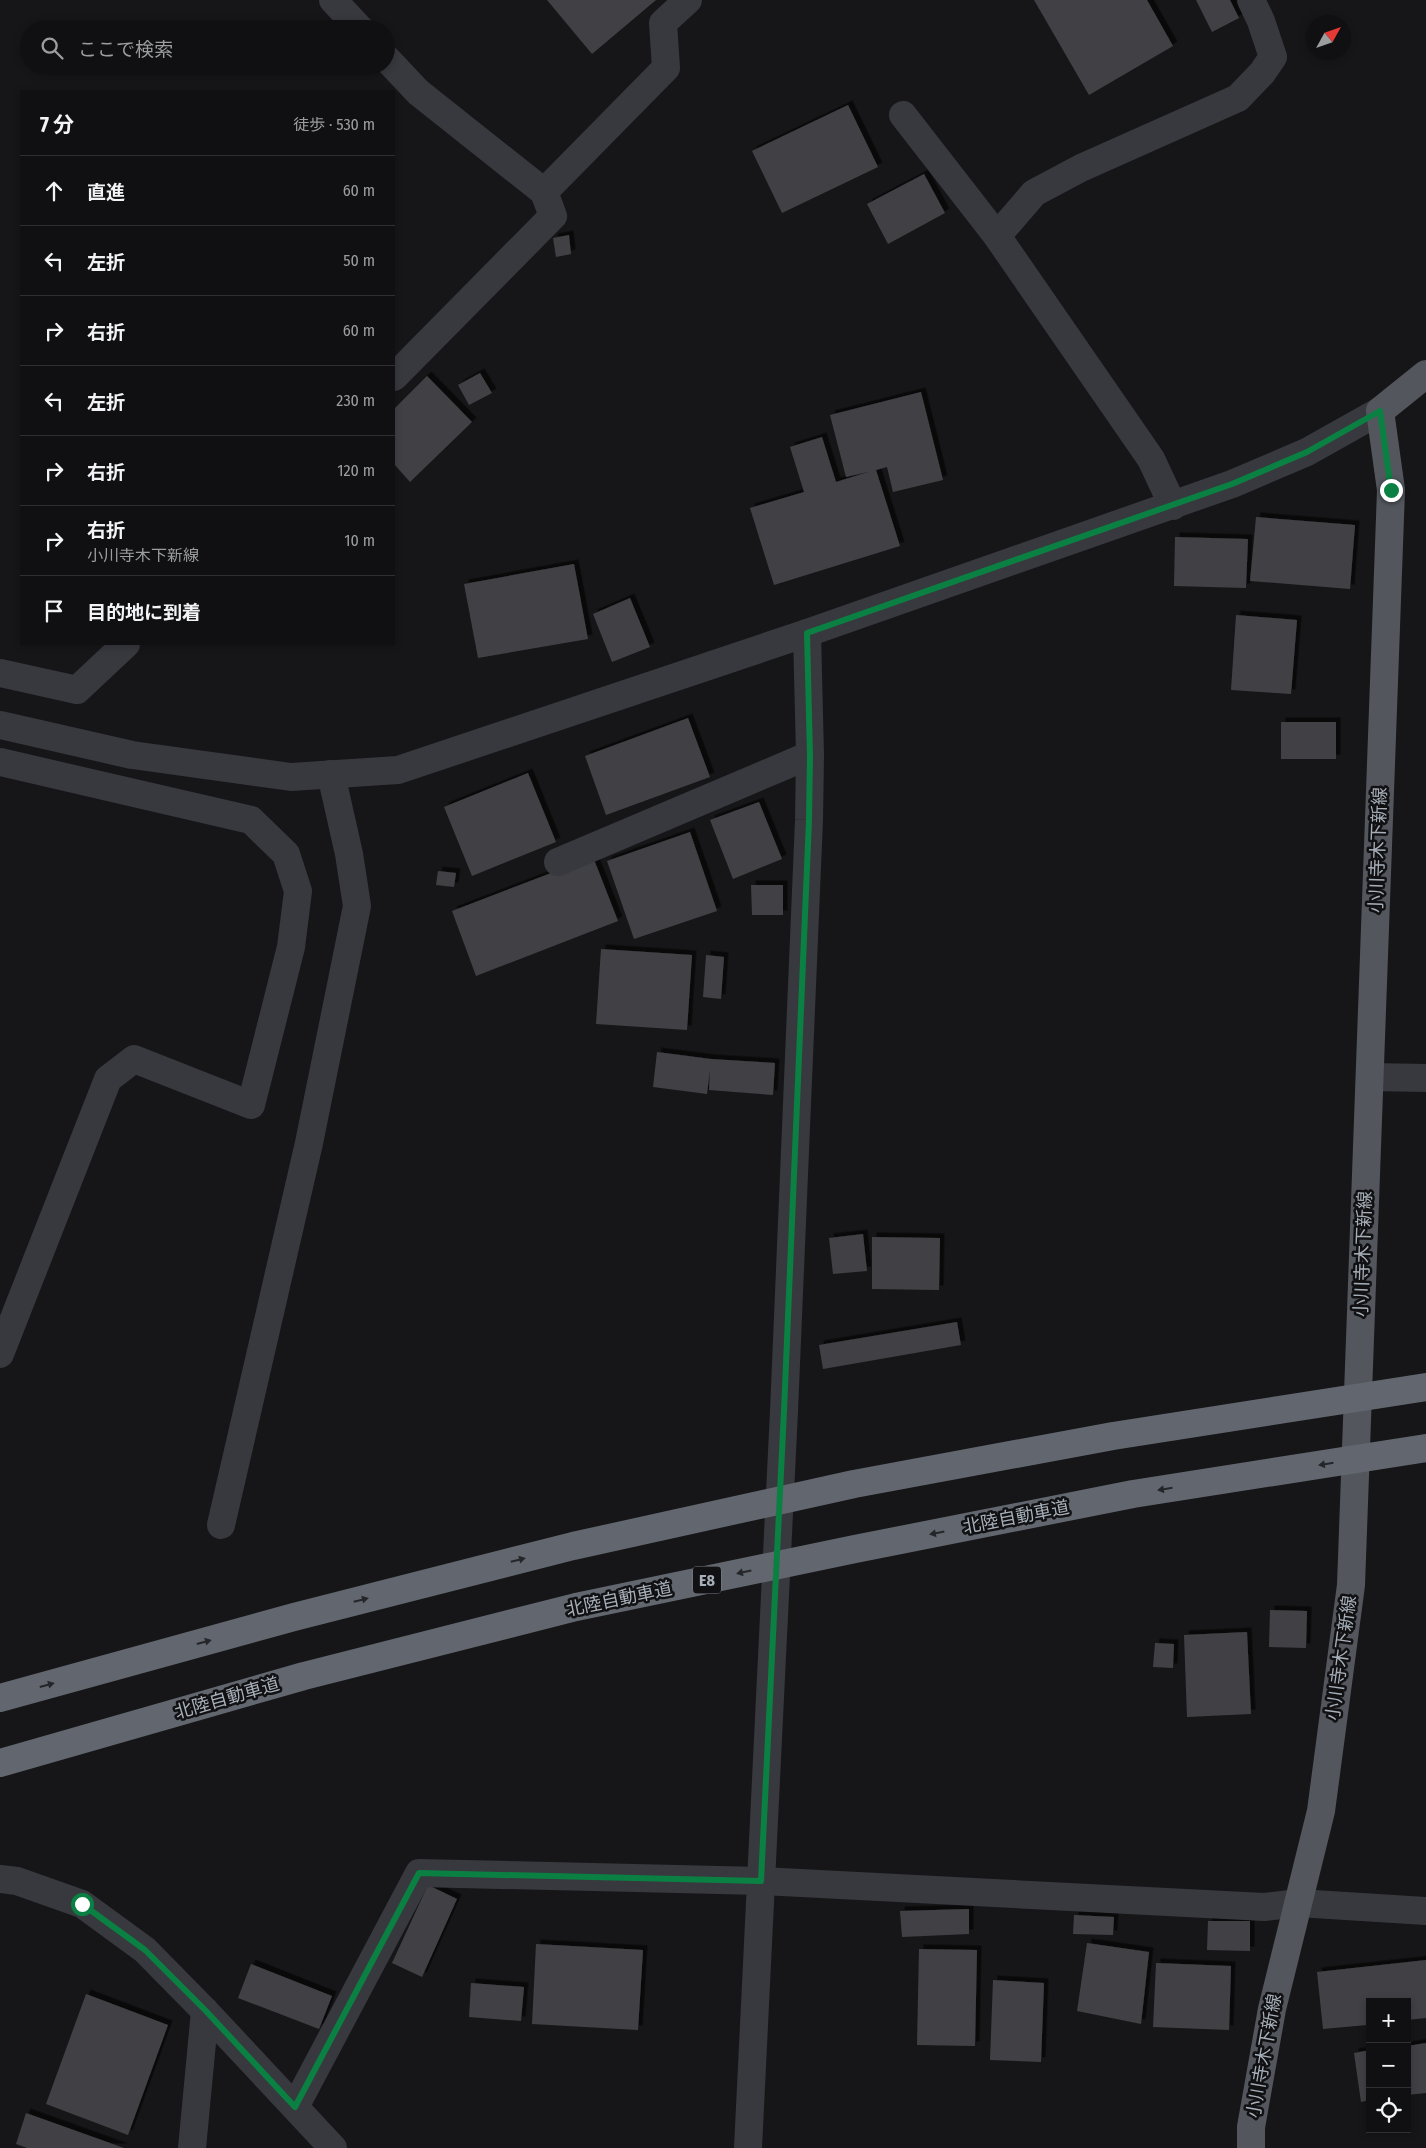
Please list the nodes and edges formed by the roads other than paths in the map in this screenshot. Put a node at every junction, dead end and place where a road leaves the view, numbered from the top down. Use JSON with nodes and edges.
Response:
{"nodes":[{"id":1,"x":333,"y":0,"type":"edge"},
{"id":2,"x":688,"y":0,"type":"edge"},
{"id":3,"x":1252,"y":0,"type":"edge"},
{"id":4,"x":352,"y":20,"type":"edge"},
{"id":5,"x":395,"y":68,"type":"edge"},
{"id":6,"x":903,"y":115,"type":"dead end"},
{"id":7,"x":544,"y":192,"type":"junction"},
{"id":8,"x":998,"y":236,"type":"junction"},
{"id":9,"x":395,"y":376,"type":"edge"},
{"id":10,"x":1421,"y":383,"type":"edge"},
{"id":11,"x":1380,"y":411,"type":"junction"},
{"id":12,"x":1173,"y":506,"type":"junction"},
{"id":13,"x":807,"y":633,"type":"junction"},
{"id":14,"x":125,"y":645,"type":"edge"},
{"id":15,"x":0,"y":673,"type":"edge"},
{"id":16,"x":0,"y":726,"type":"edge"},
{"id":17,"x":810,"y":756,"type":"junction"},
{"id":18,"x":0,"y":762,"type":"edge"},
{"id":19,"x":331,"y":774,"type":"junction"},
{"id":20,"x":558,"y":862,"type":"dead end"},
{"id":21,"x":1370,"y":1076,"type":"junction"},
{"id":22,"x":1426,"y":1078,"type":"edge"},
{"id":23,"x":0,"y":1354,"type":"edge"},
{"id":24,"x":1426,"y":1387,"type":"edge"},
{"id":25,"x":1426,"y":1448,"type":"edge"},
{"id":26,"x":221,"y":1525,"type":"dead end"},
{"id":27,"x":0,"y":1698,"type":"edge"},
{"id":28,"x":0,"y":1763,"type":"edge"},
{"id":29,"x":0,"y":1879,"type":"edge"},
{"id":30,"x":761,"y":1881,"type":"junction"},
{"id":31,"x":1298,"y":1903,"type":"junction"},
{"id":32,"x":1426,"y":1911,"type":"edge"},
{"id":33,"x":206,"y":2011,"type":"junction"},
{"id":34,"x":295,"y":2107,"type":"junction"},
{"id":35,"x":192,"y":2148,"type":"edge"},
{"id":36,"x":333,"y":2148,"type":"edge"},
{"id":37,"x":748,"y":2148,"type":"edge"},
{"id":38,"x":1250,"y":2148,"type":"edge"}],
"edges":[{"from":1,"to":4,"type":"street"},
{"from":2,"to":7,"type":"street"},
{"from":3,"to":8,"type":"street"},
{"from":5,"to":7,"type":"street"},
{"from":6,"to":8,"type":"street"},
{"from":7,"to":9,"type":"street"},
{"from":8,"to":12,"type":"street"},
{"from":10,"to":11,"type":"main road"},
{"from":11,"to":12,"type":"street"},
{"from":11,"to":21,"type":"main road","name":"小川寺木下新線"},
{"from":12,"to":13,"type":"street"},
{"from":13,"to":17,"type":"street"},
{"from":13,"to":19,"type":"street"},
{"from":14,"to":15,"type":"street"},
{"from":16,"to":19,"type":"street"},
{"from":17,"to":20,"type":"street"},
{"from":17,"to":30,"type":"street"},
{"from":18,"to":23,"type":"street"},
{"from":19,"to":26,"type":"street"},
{"from":21,"to":22,"type":"street"},
{"from":21,"to":31,"type":"main road","name":"小川寺木下新線"},
{"from":27,"to":24,"type":"highway","one_way":true},
{"from":25,"to":28,"type":"highway","name":"北陸自動車道","number":"E8","one_way":true},
{"from":29,"to":33,"type":"street"},
{"from":30,"to":31,"type":"street"},
{"from":30,"to":34,"type":"street"},
{"from":30,"to":37,"type":"street"},
{"from":31,"to":32,"type":"street"},
{"from":31,"to":38,"type":"main road","name":"小川寺木下新線"},
{"from":33,"to":34,"type":"street"},
{"from":33,"to":35,"type":"street"},
{"from":34,"to":36,"type":"street"}]}
